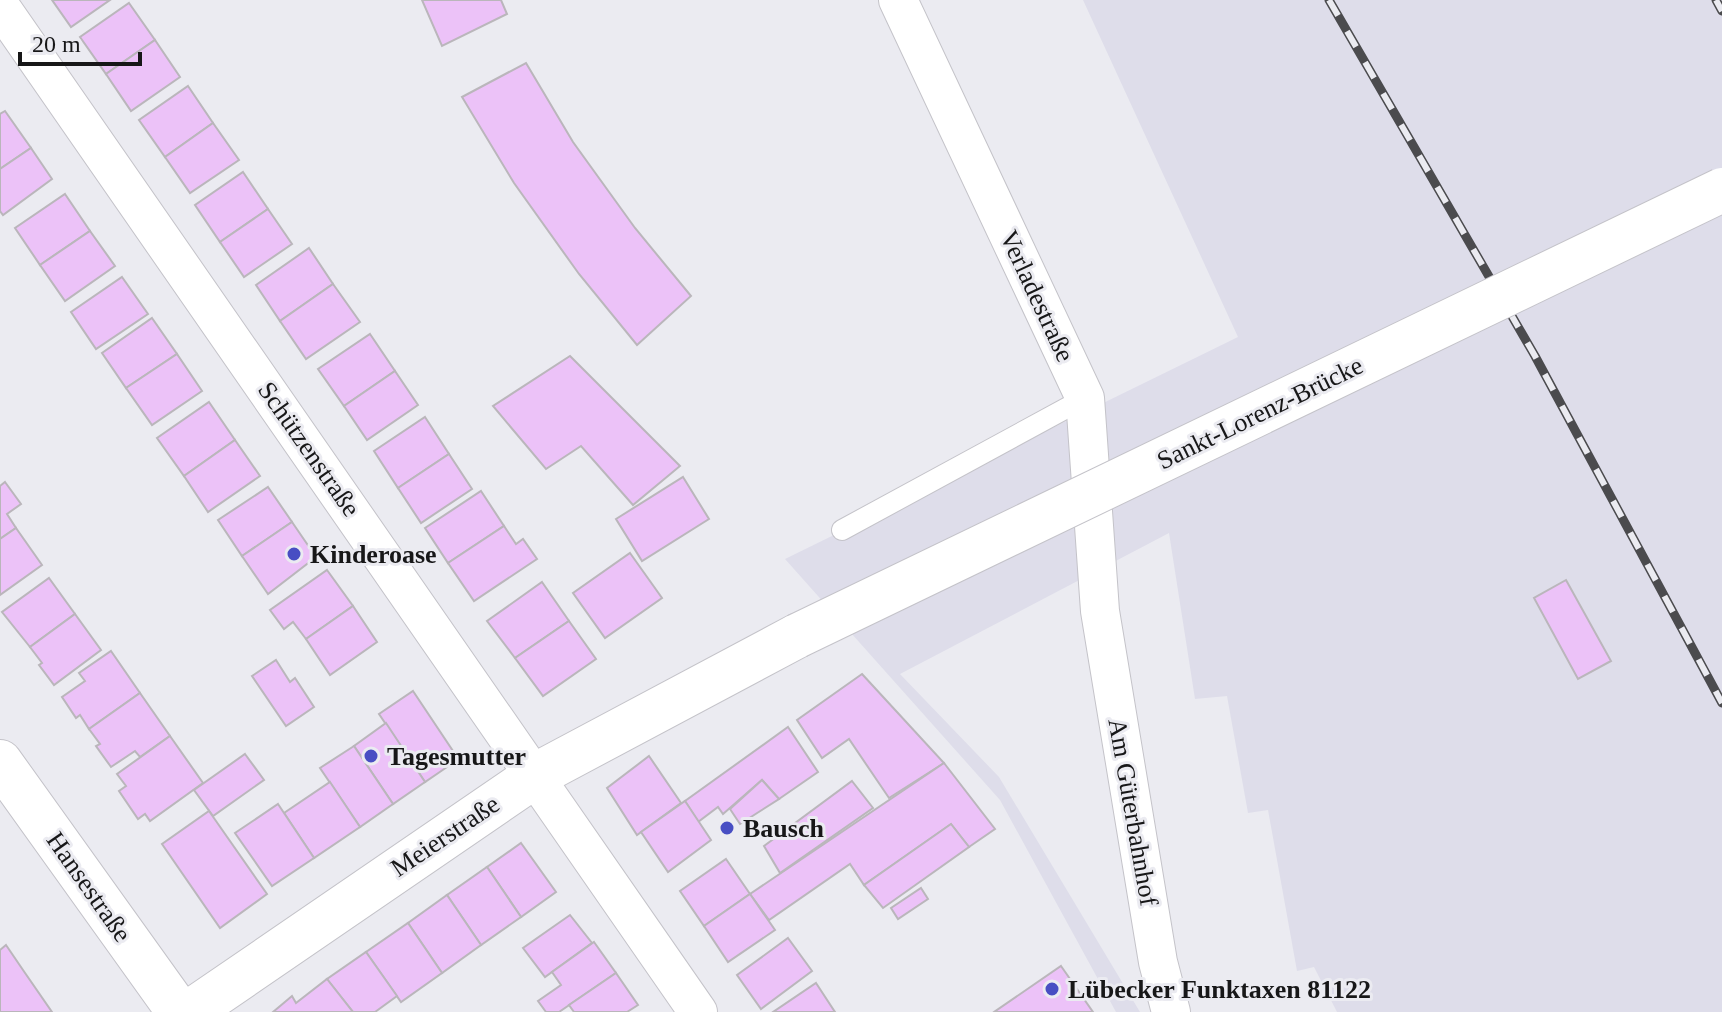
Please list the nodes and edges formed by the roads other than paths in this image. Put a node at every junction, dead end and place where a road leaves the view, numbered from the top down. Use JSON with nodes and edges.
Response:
{"nodes":[{"id":1,"x":898,"y":0,"type":"edge"},
{"id":2,"x":0,"y":6,"type":"edge"},
{"id":3,"x":1722,"y":190,"type":"edge"},
{"id":4,"x":1085,"y":398,"type":"junction"},
{"id":5,"x":842,"y":530,"type":"dead end"},
{"id":6,"x":1100,"y":611,"type":"joint"},
{"id":7,"x":797,"y":636,"type":"joint"},
{"id":8,"x":0,"y":762,"type":"edge"},
{"id":9,"x":536,"y":775,"type":"junction"},
{"id":10,"x":179,"y":1012,"type":"edge"},
{"id":11,"x":190,"y":1012,"type":"edge"},
{"id":12,"x":698,"y":1012,"type":"edge"},
{"id":13,"x":1171,"y":1012,"type":"edge"}],
"edges":[{"from":1,"to":4,"type":"street","name":"Verladestraße"},
{"from":2,"to":9,"type":"street","name":"Schützenstraße"},
{"from":3,"to":7,"type":"main road","name":"Sankt-Lorenz-Brücke","bridge":true},
{"from":4,"to":5,"type":"lane"},
{"from":4,"to":6,"type":"street","name":"Verladestraße"},
{"from":6,"to":13,"type":"street","name":"Am Güterbahnhof"},
{"from":7,"to":9,"type":"main road","name":"Meierstraße"},
{"from":8,"to":10,"type":"main road","name":"Hansestraße"},
{"from":9,"to":11,"type":"main road","name":"Meierstraße"},
{"from":9,"to":12,"type":"street","name":"Schützenstraße"}]}
